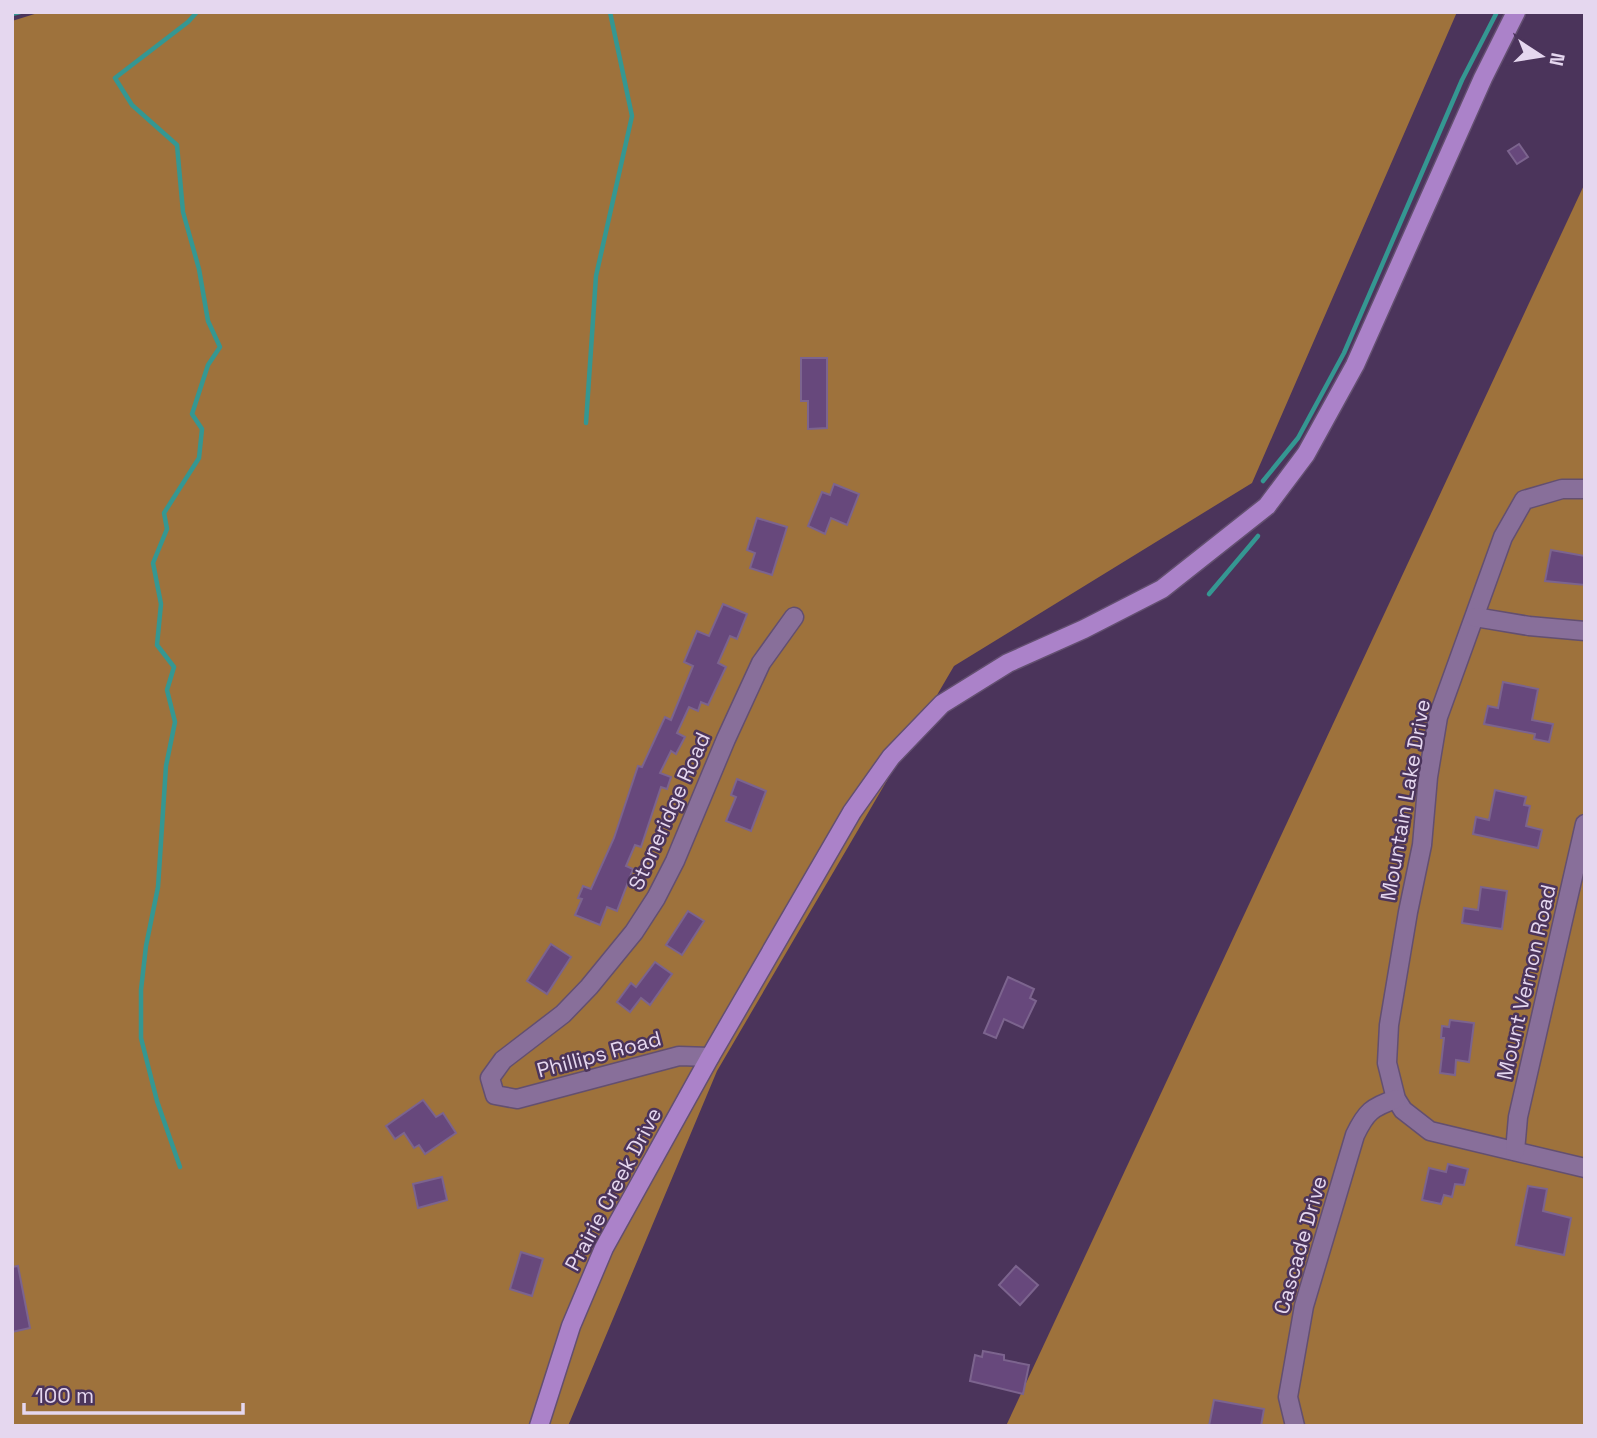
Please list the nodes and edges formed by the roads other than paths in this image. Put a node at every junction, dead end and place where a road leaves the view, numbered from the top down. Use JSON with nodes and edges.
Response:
{"nodes":[{"id":1,"x":1516,"y":12,"type":"edge"},
{"id":2,"x":1585,"y":489,"type":"edge"},
{"id":3,"x":794,"y":617,"type":"dead end"},
{"id":4,"x":1475,"y":617,"type":"junction"},
{"id":5,"x":1585,"y":631,"type":"edge"},
{"id":6,"x":1585,"y":824,"type":"edge"},
{"id":7,"x":710,"y":1057,"type":"junction"},
{"id":8,"x":501,"y":1096,"type":"joint"},
{"id":9,"x":1396,"y":1099,"type":"junction"},
{"id":10,"x":1515,"y":1151,"type":"junction"},
{"id":11,"x":1585,"y":1168,"type":"edge"},
{"id":12,"x":539,"y":1426,"type":"edge"},
{"id":13,"x":1296,"y":1426,"type":"edge"}],
"edges":[{"from":1,"to":7,"type":"main road","name":"Prairie Creek Drive"},
{"from":2,"to":4,"type":"street","name":"Mountain Lake Drive"},
{"from":3,"to":8,"type":"street","name":"Stoneridge Road"},
{"from":4,"to":5,"type":"street"},
{"from":4,"to":9,"type":"street","name":"Mountain Lake Drive"},
{"from":6,"to":10,"type":"street","name":"Mount Vernon Road"},
{"from":7,"to":8,"type":"street","name":"Phillips Road"},
{"from":7,"to":12,"type":"main road","name":"Prairie Creek Drive"},
{"from":9,"to":10,"type":"street"},
{"from":9,"to":13,"type":"street","name":"Cascade Drive"},
{"from":10,"to":11,"type":"street"}]}
